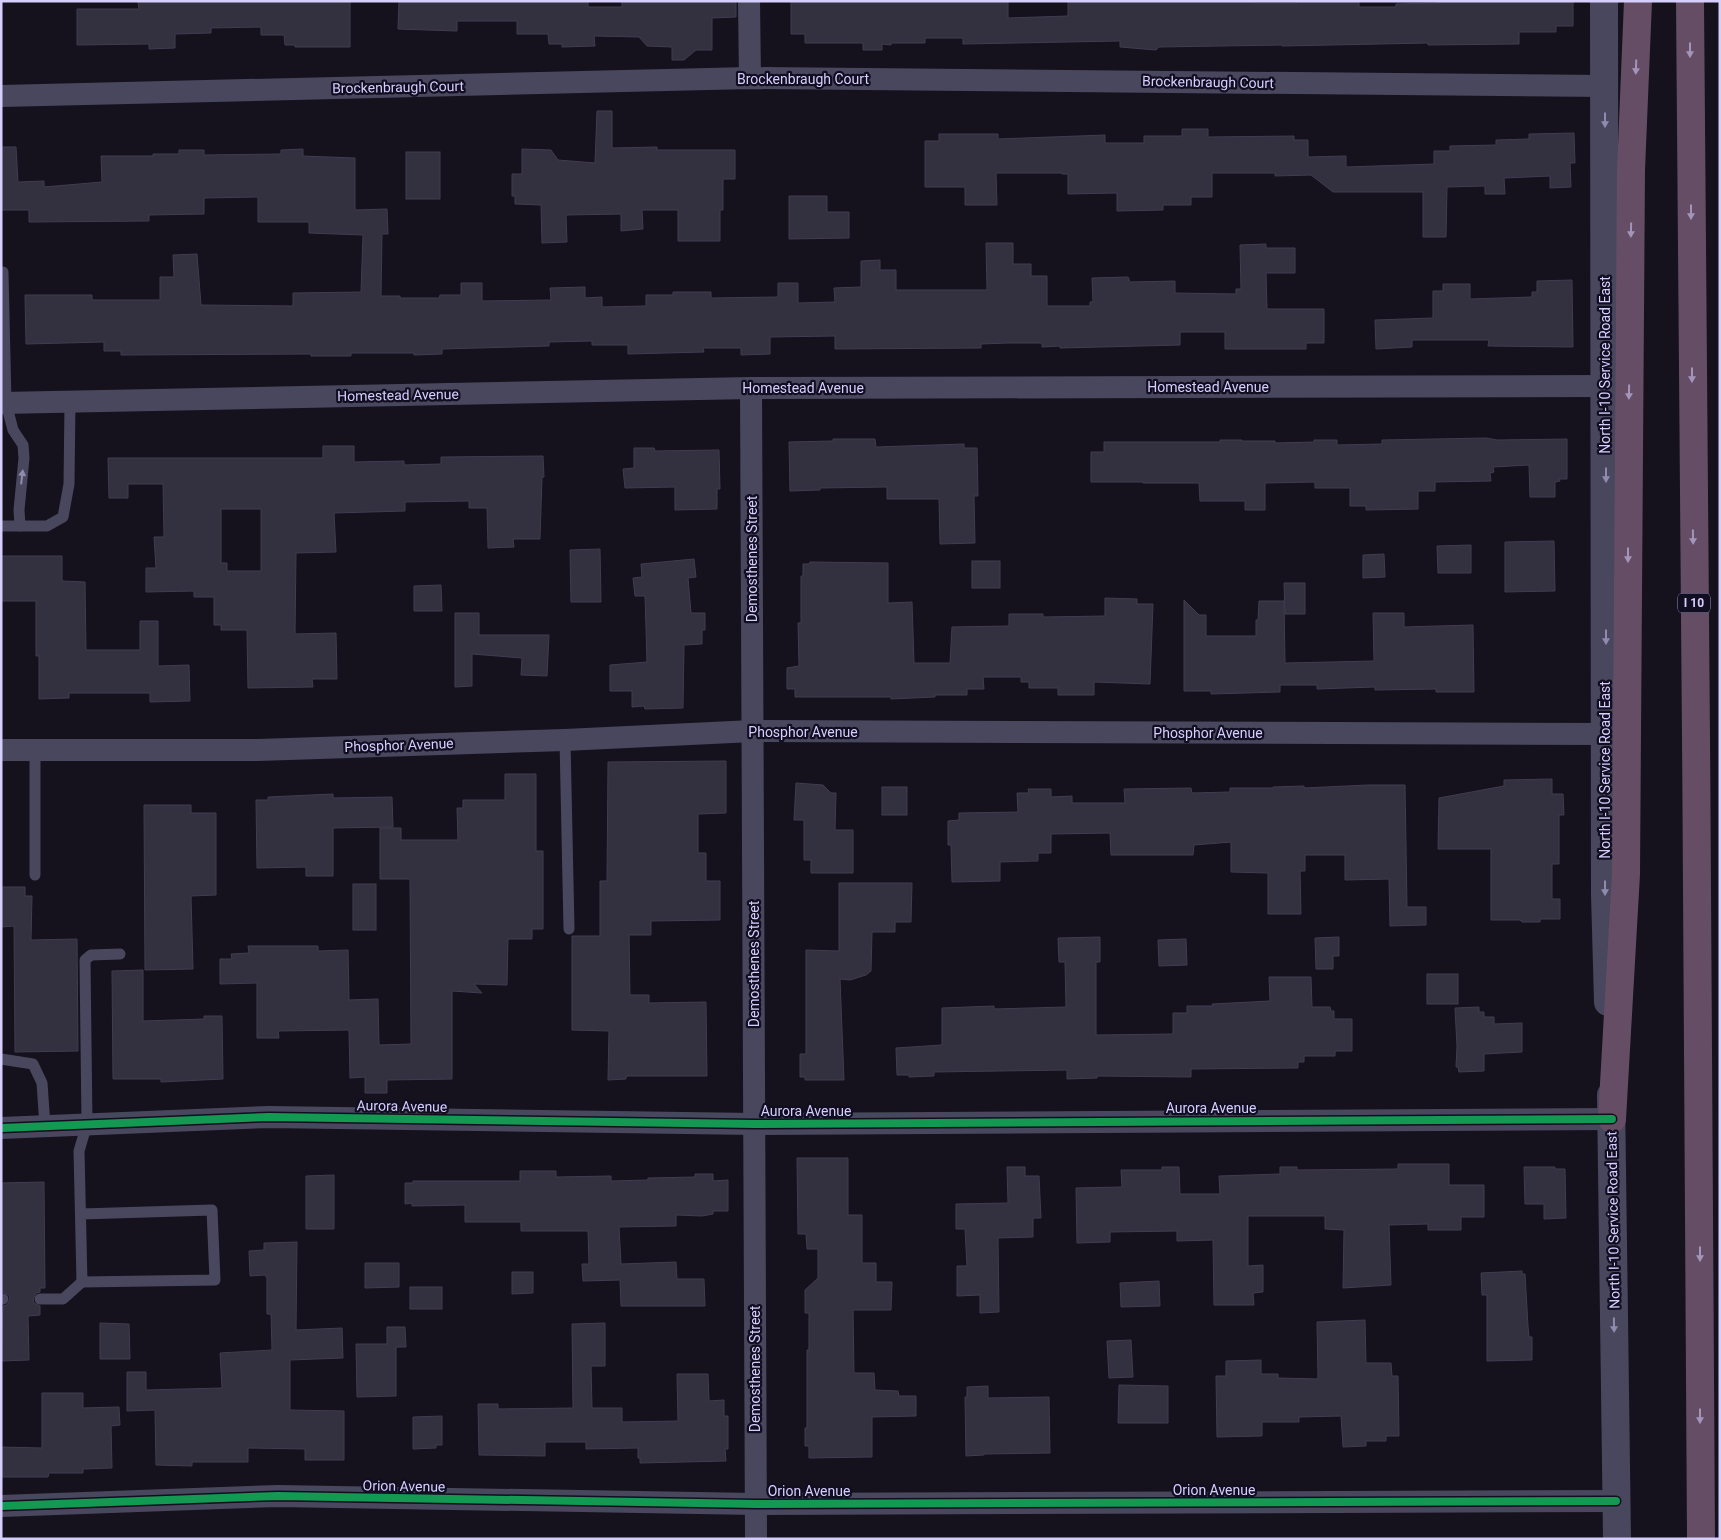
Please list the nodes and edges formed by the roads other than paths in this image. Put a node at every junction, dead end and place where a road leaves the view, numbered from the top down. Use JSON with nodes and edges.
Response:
{"nodes":[{"id":1,"x":749,"y":1,"type":"edge"},
{"id":2,"x":1604,"y":1,"type":"edge"},
{"id":3,"x":1638,"y":1,"type":"edge"},
{"id":4,"x":1690,"y":1,"type":"edge"},
{"id":5,"x":750,"y":78,"type":"junction"},
{"id":6,"x":1605,"y":86,"type":"junction"},
{"id":7,"x":1,"y":96,"type":"edge"},
{"id":8,"x":3,"y":272,"type":"dead end"},
{"id":9,"x":1605,"y":386,"type":"junction"},
{"id":10,"x":751,"y":388,"type":"junction"},
{"id":11,"x":70,"y":402,"type":"junction"},
{"id":12,"x":4,"y":403,"type":"edge"},
{"id":13,"x":1,"y":526,"type":"edge"},
{"id":14,"x":20,"y":526,"type":"junction"},
{"id":15,"x":753,"y":731,"type":"junction"},
{"id":16,"x":1606,"y":734,"type":"junction"},
{"id":17,"x":565,"y":740,"type":"junction"},
{"id":18,"x":1,"y":750,"type":"edge"},
{"id":19,"x":35,"y":750,"type":"junction"},
{"id":20,"x":35,"y":875,"type":"dead end"},
{"id":21,"x":569,"y":929,"type":"dead end"},
{"id":22,"x":120,"y":954,"type":"dead end"},
{"id":23,"x":1,"y":1059,"type":"edge"},
{"id":24,"x":1612,"y":1119,"type":"junction"},
{"id":25,"x":87,"y":1124,"type":"junction"},
{"id":26,"x":755,"y":1124,"type":"junction"},
{"id":27,"x":45,"y":1126,"type":"junction"},
{"id":28,"x":1,"y":1128,"type":"edge"},
{"id":29,"x":81,"y":1214,"type":"junction"},
{"id":30,"x":82,"y":1282,"type":"junction"},
{"id":31,"x":40,"y":1299,"type":"dead end"},
{"id":32,"x":1616,"y":1501,"type":"junction"},
{"id":33,"x":756,"y":1504,"type":"junction"},
{"id":34,"x":1,"y":1506,"type":"edge"},
{"id":35,"x":756,"y":1539,"type":"edge"},
{"id":36,"x":1617,"y":1539,"type":"edge"},
{"id":37,"x":1701,"y":1539,"type":"edge"}],
"edges":[{"from":1,"to":5,"type":"street"},
{"from":2,"to":6,"type":"street","name":"North I-10 Service Road East"},
{"from":3,"to":24,"type":"highway","one_way":true},
{"from":4,"to":37,"type":"highway","number":"I 10","one_way":true},
{"from":5,"to":6,"type":"street","name":"Brockenbraugh Court"},
{"from":5,"to":7,"type":"street","name":"Brockenbraugh Court"},
{"from":6,"to":9,"type":"street","name":"North I-10 Service Road East","one_way":true},
{"from":8,"to":12,"type":"lane"},
{"from":9,"to":10,"type":"street","name":"Homestead Avenue"},
{"from":9,"to":16,"type":"street","name":"North I-10 Service Road East","one_way":true},
{"from":10,"to":11,"type":"street","name":"Homestead Avenue"},
{"from":10,"to":15,"type":"street","name":"Demosthenes Street"},
{"from":11,"to":12,"type":"street","name":"Homestead Avenue"},
{"from":11,"to":14,"type":"lane"},
{"from":14,"to":12,"type":"lane","one_way":true},
{"from":13,"to":14,"type":"lane"},
{"from":15,"to":16,"type":"street","name":"Phosphor Avenue"},
{"from":15,"to":17,"type":"street","name":"Phosphor Avenue"},
{"from":15,"to":26,"type":"street","name":"Demosthenes Street"},
{"from":16,"to":24,"type":"street","name":"North I-10 Service Road East","one_way":true},
{"from":17,"to":19,"type":"street","name":"Phosphor Avenue"},
{"from":17,"to":21,"type":"lane"},
{"from":18,"to":19,"type":"street","name":"Phosphor Avenue"},
{"from":19,"to":20,"type":"lane"},
{"from":22,"to":25,"type":"lane"},
{"from":23,"to":27,"type":"lane"},
{"from":24,"to":26,"type":"street","name":"Aurora Avenue"},
{"from":24,"to":32,"type":"street","name":"North I-10 Service Road East","one_way":true},
{"from":25,"to":26,"type":"street","name":"Aurora Avenue"},
{"from":25,"to":27,"type":"street","name":"Aurora Avenue"},
{"from":25,"to":29,"type":"lane"},
{"from":26,"to":33,"type":"street","name":"Demosthenes Street"},
{"from":27,"to":28,"type":"street","name":"Aurora Avenue"},
{"from":29,"to":30,"type":"lane"},
{"from":29,"to":30,"type":"lane"},
{"from":30,"to":31,"type":"lane"},
{"from":32,"to":33,"type":"street","name":"Orion Avenue"},
{"from":32,"to":36,"type":"street","name":"North I-10 Service Road East"},
{"from":33,"to":34,"type":"street","name":"Orion Avenue"},
{"from":33,"to":35,"type":"street","name":"Demosthenes Street"}]}
